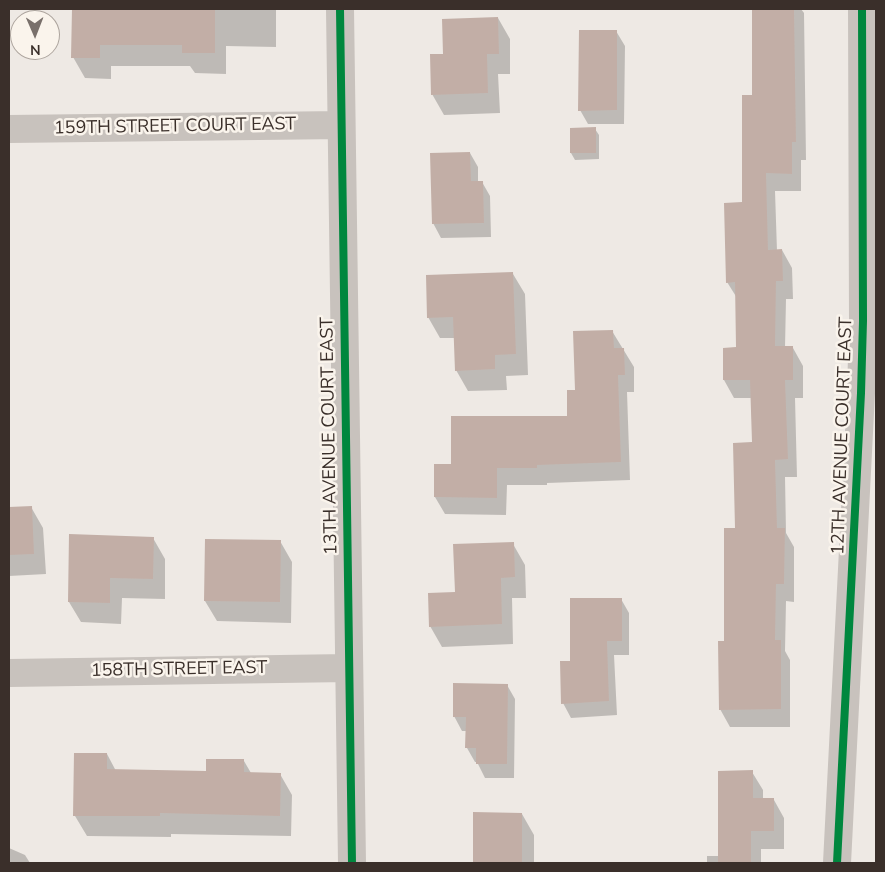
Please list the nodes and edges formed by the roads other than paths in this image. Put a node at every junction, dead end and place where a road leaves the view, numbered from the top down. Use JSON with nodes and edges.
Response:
{"nodes":[{"id":1,"x":340,"y":9,"type":"edge"},
{"id":2,"x":862,"y":9,"type":"edge"},
{"id":3,"x":341,"y":125,"type":"junction"},
{"id":4,"x":9,"y":129,"type":"edge"},
{"id":5,"x":348,"y":668,"type":"junction"},
{"id":6,"x":9,"y":673,"type":"edge"},
{"id":7,"x":352,"y":863,"type":"edge"},
{"id":8,"x":837,"y":863,"type":"edge"}],
"edges":[{"from":1,"to":3,"type":"street","name":"13TH AVENUE COURT EAST"},
{"from":2,"to":8,"type":"street","name":"12TH AVENUE COURT EAST"},
{"from":3,"to":4,"type":"street","name":"159TH STREET COURT EAST"},
{"from":3,"to":5,"type":"street","name":"13TH AVENUE COURT EAST"},
{"from":5,"to":6,"type":"street","name":"158TH STREET EAST"},
{"from":5,"to":7,"type":"street","name":"13TH AVENUE COURT EAST"}]}
